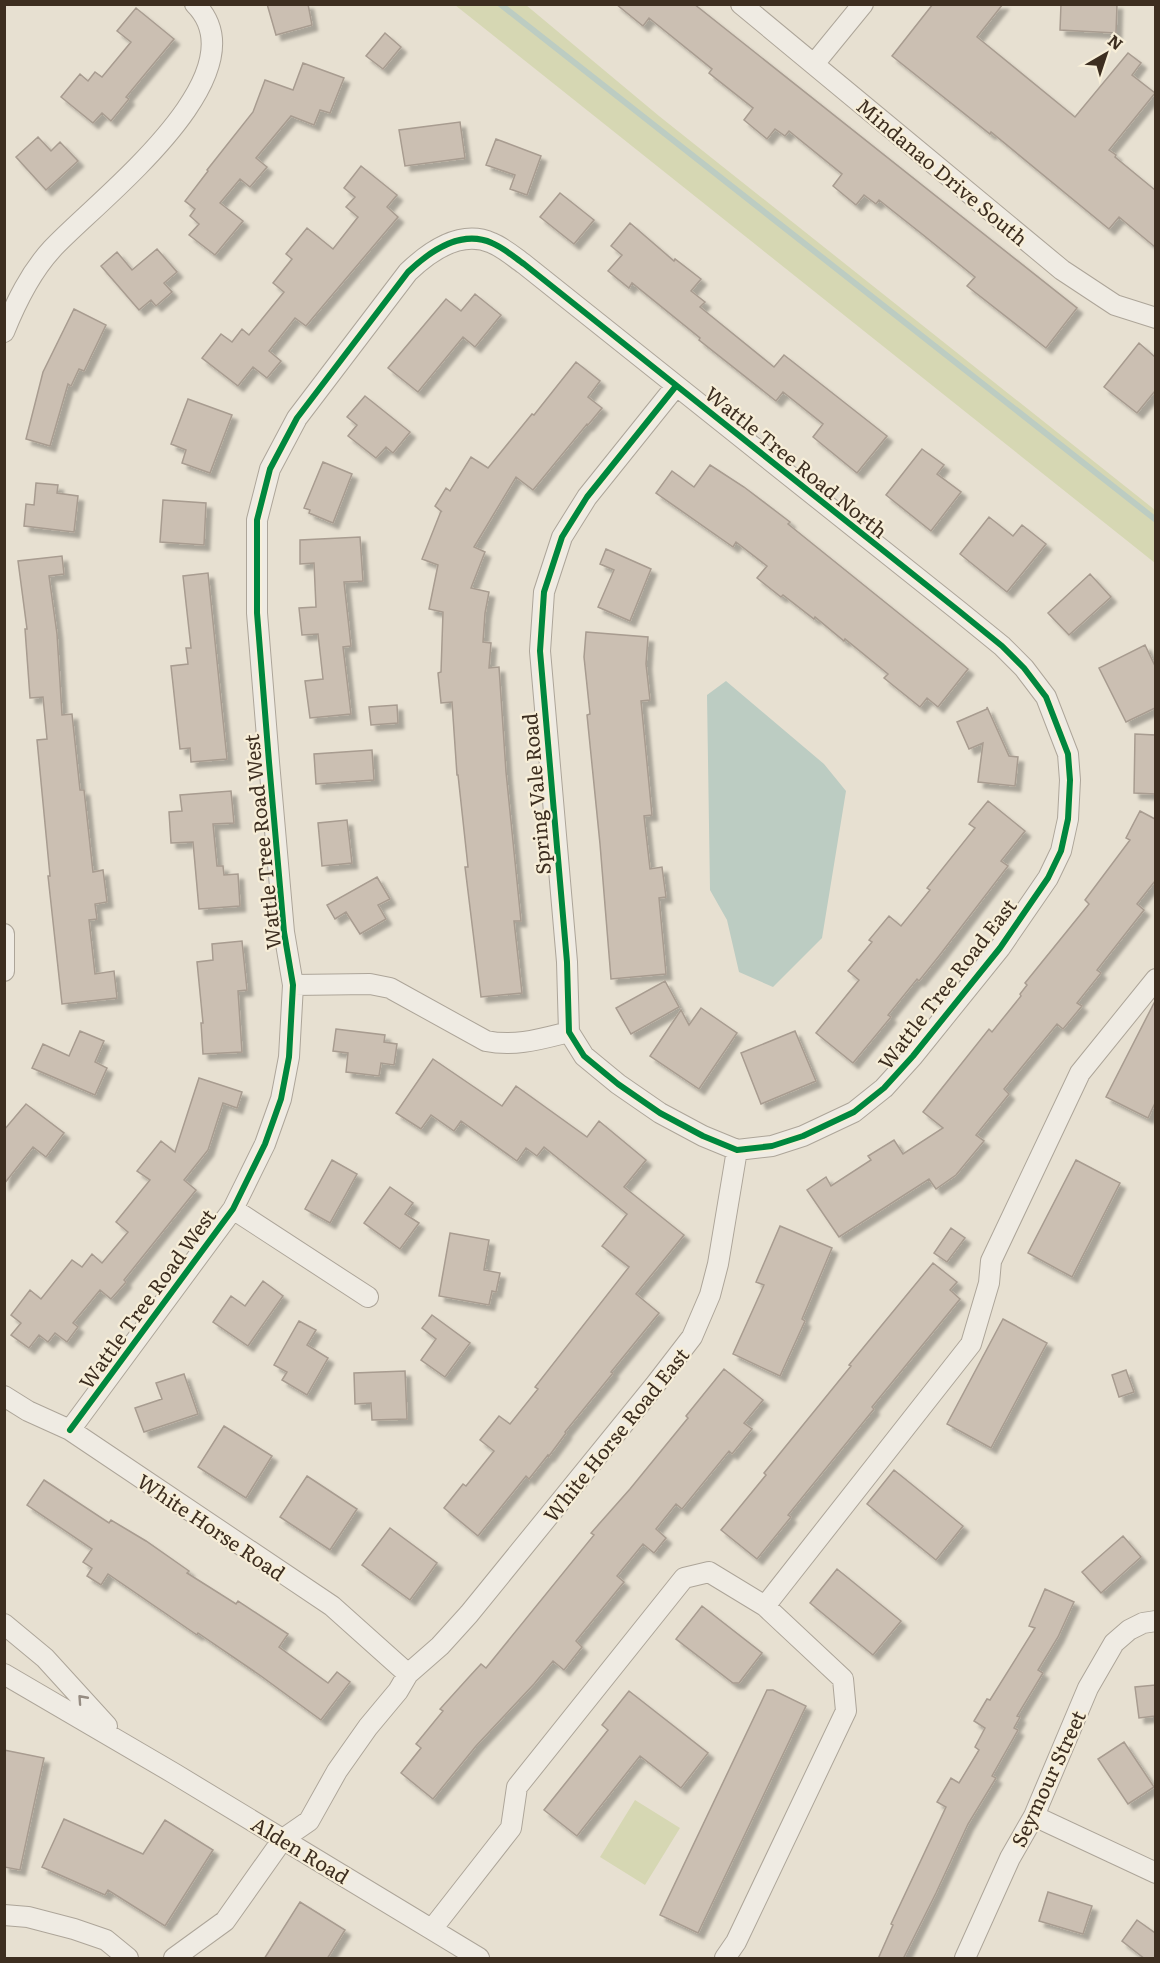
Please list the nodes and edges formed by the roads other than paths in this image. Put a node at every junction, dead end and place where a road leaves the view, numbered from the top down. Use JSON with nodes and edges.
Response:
{"nodes":[{"id":1,"x":195,"y":4,"type":"edge"},
{"id":2,"x":741,"y":4,"type":"edge"},
{"id":3,"x":863,"y":4,"type":"edge"},
{"id":4,"x":814,"y":64,"type":"junction"},
{"id":5,"x":440,"y":246,"type":"joint"},
{"id":6,"x":1155,"y":318,"type":"edge"},
{"id":7,"x":4,"y":332,"type":"edge"},
{"id":8,"x":676,"y":386,"type":"junction"},
{"id":9,"x":1070,"y":780,"type":"joint"},
{"id":10,"x":4,"y":934,"type":"edge"},
{"id":11,"x":4,"y":971,"type":"edge"},
{"id":12,"x":1155,"y":979,"type":"edge"},
{"id":13,"x":293,"y":985,"type":"junction"},
{"id":14,"x":569,"y":1032,"type":"junction"},
{"id":15,"x":737,"y":1150,"type":"junction"},
{"id":16,"x":232,"y":1209,"type":"junction"},
{"id":17,"x":368,"y":1297,"type":"dead end"},
{"id":18,"x":4,"y":1396,"type":"edge"},
{"id":19,"x":70,"y":1430,"type":"junction"},
{"id":20,"x":765,"y":1606,"type":"junction"},
{"id":21,"x":1155,"y":1621,"type":"edge"},
{"id":22,"x":4,"y":1624,"type":"edge"},
{"id":23,"x":4,"y":1674,"type":"edge"},
{"id":24,"x":408,"y":1674,"type":"junction"},
{"id":25,"x":121,"y":1742,"type":"junction"},
{"id":26,"x":1034,"y":1816,"type":"junction"},
{"id":27,"x":283,"y":1839,"type":"junction"},
{"id":28,"x":1155,"y":1873,"type":"edge"},
{"id":29,"x":4,"y":1915,"type":"edge"},
{"id":30,"x":432,"y":1929,"type":"junction"},
{"id":31,"x":128,"y":1959,"type":"edge"},
{"id":32,"x":174,"y":1959,"type":"edge"},
{"id":33,"x":479,"y":1959,"type":"edge"},
{"id":34,"x":725,"y":1959,"type":"edge"},
{"id":35,"x":965,"y":1959,"type":"edge"}],
"edges":[{"from":1,"to":7,"type":"street"},
{"from":2,"to":4,"type":"street","name":"Mindanao Drive South"},
{"from":3,"to":4,"type":"street"},
{"from":4,"to":6,"type":"street","name":"Mindanao Drive South"},
{"from":5,"to":8,"type":"street","name":"Wattle Tree Road North"},
{"from":5,"to":13,"type":"street","name":"Wattle Tree Road West"},
{"from":8,"to":9,"type":"street","name":"Wattle Tree Road North"},
{"from":8,"to":14,"type":"street","name":"Spring Vale Road"},
{"from":9,"to":15,"type":"street","name":"Wattle Tree Road East"},
{"from":10,"to":11,"type":"street"},
{"from":12,"to":20,"type":"street"},
{"from":13,"to":14,"type":"street"},
{"from":13,"to":16,"type":"street","name":"Wattle Tree Road West"},
{"from":14,"to":15,"type":"street"},
{"from":15,"to":24,"type":"street","name":"White Horse Road East"},
{"from":16,"to":17,"type":"street"},
{"from":16,"to":19,"type":"street","name":"Wattle Tree Road West"},
{"from":18,"to":19,"type":"street","name":"White Horse Road"},
{"from":19,"to":24,"type":"street","name":"White Horse Road"},
{"from":20,"to":30,"type":"street"},
{"from":20,"to":34,"type":"street"},
{"from":21,"to":26,"type":"street","name":"Seymour Street"},
{"from":25,"to":22,"type":"street","name":"Alden Road","one_way":true},
{"from":23,"to":25,"type":"street","name":"Alden Road"},
{"from":24,"to":27,"type":"street","name":"White Horse Road East"},
{"from":25,"to":27,"type":"street","name":"Alden Road"},
{"from":26,"to":28,"type":"street"},
{"from":26,"to":35,"type":"street","name":"Seymour Street"},
{"from":27,"to":30,"type":"street","name":"Alden Road"},
{"from":27,"to":32,"type":"street"},
{"from":29,"to":31,"type":"street"},
{"from":30,"to":33,"type":"street","name":"Alden Road"}]}
